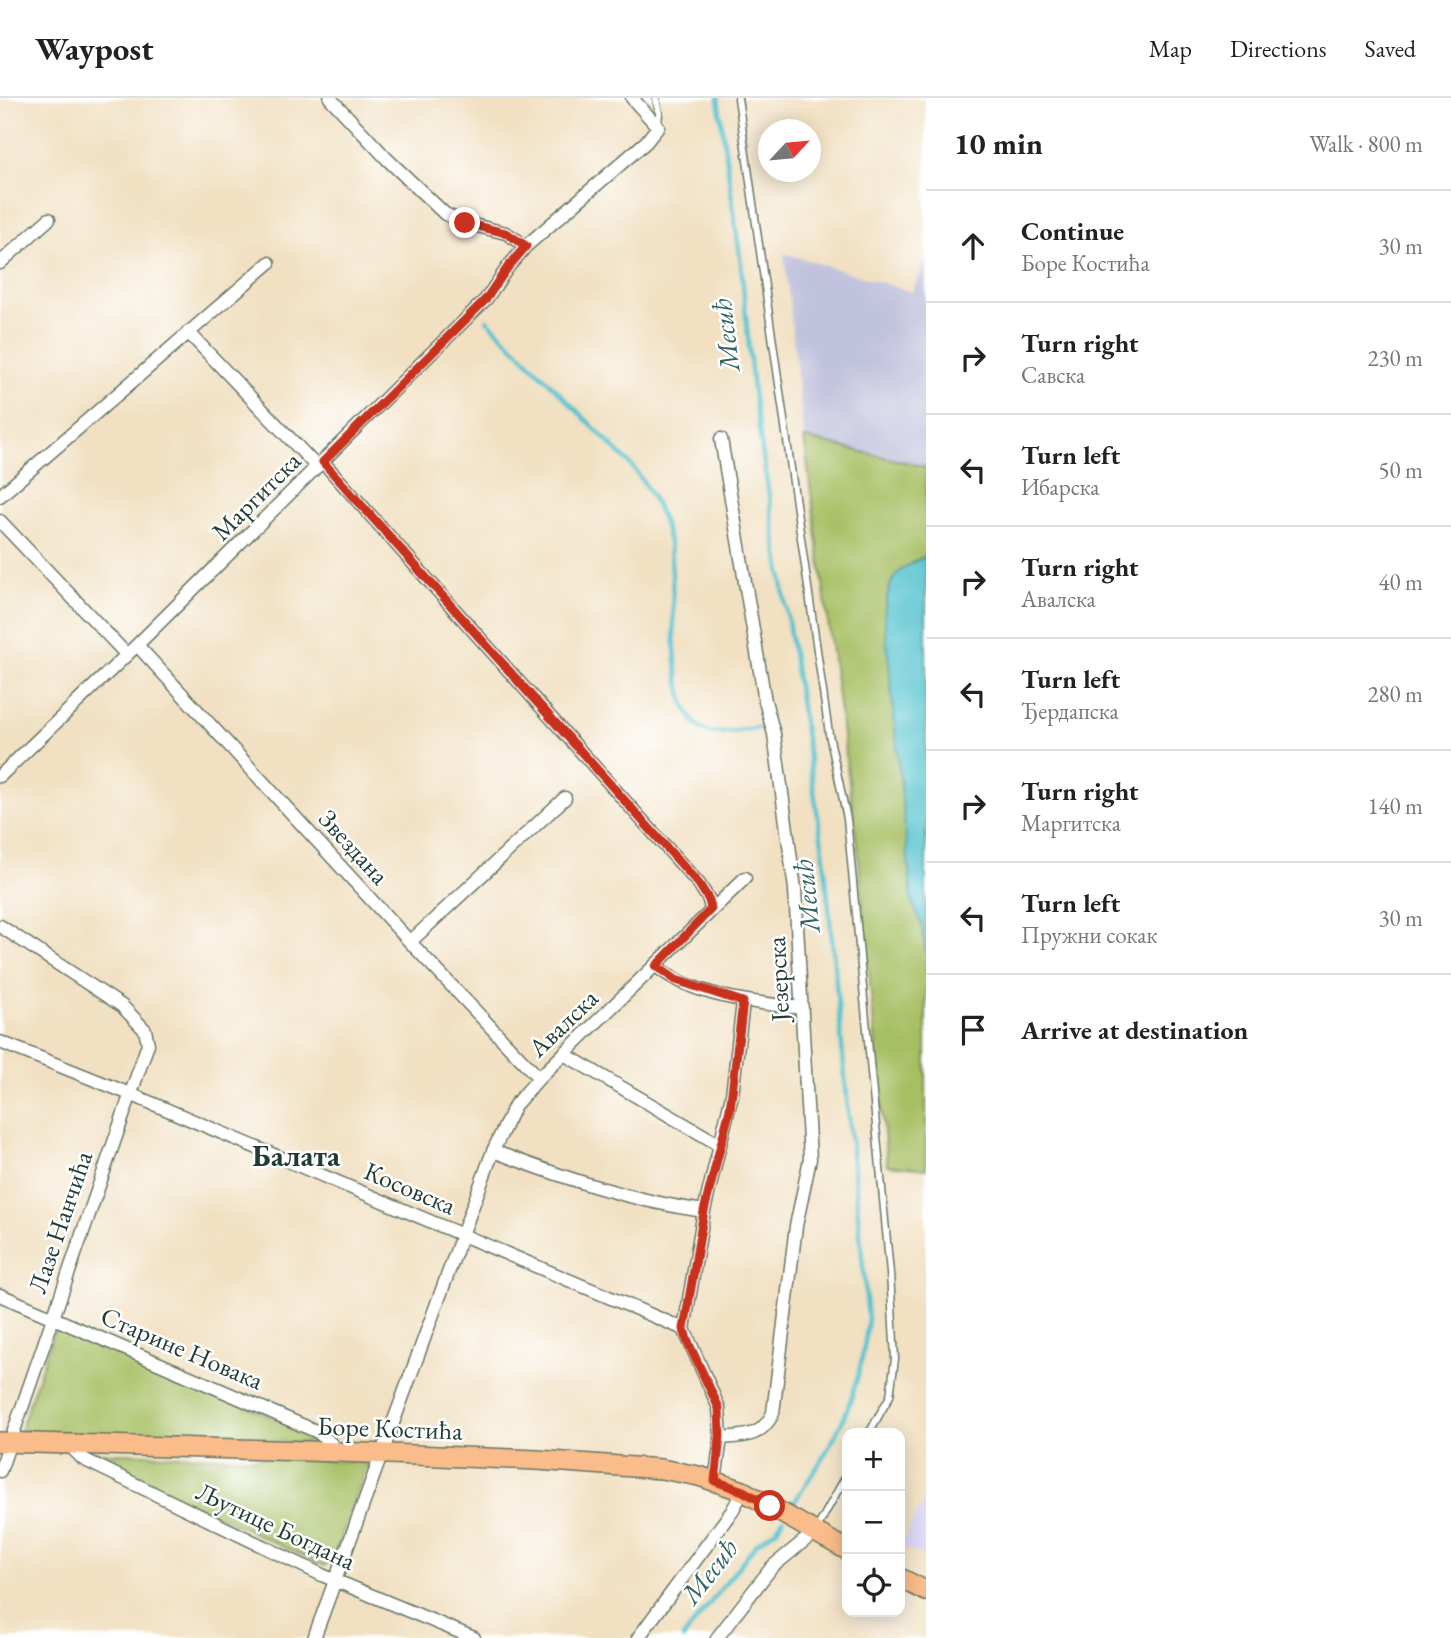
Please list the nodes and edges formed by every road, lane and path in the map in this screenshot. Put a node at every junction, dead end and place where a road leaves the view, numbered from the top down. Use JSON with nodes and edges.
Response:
{"nodes":[{"id":1,"x":330,"y":98,"type":"edge"},
{"id":2,"x":632,"y":98,"type":"edge"},
{"id":3,"x":656,"y":98,"type":"edge"},
{"id":4,"x":738,"y":98,"type":"edge"},
{"id":5,"x":658,"y":127,"type":"junction"},
{"id":6,"x":50,"y":219,"type":"dead end"},
{"id":7,"x":526,"y":246,"type":"junction"},
{"id":8,"x":0,"y":262,"type":"edge"},
{"id":9,"x":268,"y":263,"type":"dead end"},
{"id":10,"x":188,"y":332,"type":"junction"},
{"id":11,"x":721,"y":439,"type":"dead end"},
{"id":12,"x":320,"y":465,"type":"junction"},
{"id":13,"x":0,"y":496,"type":"edge"},
{"id":14,"x":0,"y":521,"type":"edge"},
{"id":15,"x":137,"y":645,"type":"junction"},
{"id":16,"x":127,"y":654,"type":"junction"},
{"id":17,"x":0,"y":776,"type":"edge"},
{"id":18,"x":565,"y":798,"type":"dead end"},
{"id":19,"x":746,"y":878,"type":"dead end"},
{"id":20,"x":711,"y":909,"type":"junction"},
{"id":21,"x":0,"y":926,"type":"edge"},
{"id":22,"x":410,"y":943,"type":"junction"},
{"id":23,"x":656,"y":966,"type":"junction"},
{"id":24,"x":743,"y":1002,"type":"junction"},
{"id":25,"x":802,"y":1008,"type":"junction"},
{"id":26,"x":0,"y":1042,"type":"edge"},
{"id":27,"x":564,"y":1054,"type":"junction"},
{"id":28,"x":539,"y":1078,"type":"junction"},
{"id":29,"x":130,"y":1094,"type":"junction"},
{"id":30,"x":720,"y":1145,"type":"junction"},
{"id":31,"x":493,"y":1151,"type":"junction"},
{"id":32,"x":704,"y":1211,"type":"junction"},
{"id":33,"x":462,"y":1235,"type":"junction"},
{"id":34,"x":0,"y":1295,"type":"edge"},
{"id":35,"x":51,"y":1317,"type":"junction"},
{"id":36,"x":684,"y":1329,"type":"junction"},
{"id":37,"x":872,"y":1428,"type":"edge"},
{"id":38,"x":720,"y":1437,"type":"junction"},
{"id":39,"x":5,"y":1442,"type":"edge"},
{"id":40,"x":66,"y":1442,"type":"junction"},
{"id":41,"x":340,"y":1452,"type":"junction"},
{"id":42,"x":380,"y":1454,"type":"junction"},
{"id":43,"x":0,"y":1471,"type":"edge"},
{"id":44,"x":715,"y":1481,"type":"junction"},
{"id":45,"x":842,"y":1481,"type":"edge"},
{"id":46,"x":743,"y":1491,"type":"junction"},
{"id":47,"x":809,"y":1529,"type":"junction"},
{"id":48,"x":842,"y":1547,"type":"edge"},
{"id":49,"x":336,"y":1580,"type":"junction"},
{"id":50,"x":905,"y":1580,"type":"edge"},
{"id":51,"x":926,"y":1591,"type":"edge"},
{"id":52,"x":314,"y":1638,"type":"edge"},
{"id":53,"x":474,"y":1638,"type":"edge"},
{"id":54,"x":638,"y":1638,"type":"edge"},
{"id":55,"x":717,"y":1638,"type":"edge"}],
"edges":[{"from":1,"to":7,"type":"street"},
{"from":2,"to":5,"type":"street"},
{"from":3,"to":5,"type":"lane"},
{"from":4,"to":37,"type":"lane"},
{"from":5,"to":7,"type":"street","name":"Маргитска"},
{"from":6,"to":8,"type":"street"},
{"from":7,"to":12,"type":"street","name":"Маргитска"},
{"from":9,"to":10,"type":"street"},
{"from":10,"to":12,"type":"street"},
{"from":10,"to":13,"type":"street"},
{"from":11,"to":25,"type":"street","name":"Језерска"},
{"from":12,"to":15,"type":"street","name":"Маргитска"},
{"from":12,"to":20,"type":"street"},
{"from":14,"to":16,"type":"street"},
{"from":15,"to":16,"type":"street","name":"Маргитска"},
{"from":15,"to":22,"type":"street","name":"Звездана"},
{"from":16,"to":17,"type":"street","name":"Маргитска"},
{"from":18,"to":22,"type":"street"},
{"from":19,"to":20,"type":"street","name":"Авалска"},
{"from":20,"to":23,"type":"street","name":"Авалска"},
{"from":21,"to":29,"type":"street","name":"Лазе Нанчића"},
{"from":22,"to":28,"type":"street","name":"Звездана"},
{"from":23,"to":24,"type":"street"},
{"from":23,"to":27,"type":"street","name":"Авалска"},
{"from":24,"to":25,"type":"street"},
{"from":24,"to":30,"type":"street"},
{"from":25,"to":38,"type":"street","name":"Језерска"},
{"from":26,"to":29,"type":"street","name":"Косовска"},
{"from":27,"to":28,"type":"street","name":"Авалска"},
{"from":27,"to":30,"type":"street"},
{"from":28,"to":31,"type":"street","name":"Авалска"},
{"from":29,"to":33,"type":"street","name":"Косовска"},
{"from":29,"to":35,"type":"street","name":"Лазе Нанчића"},
{"from":30,"to":32,"type":"street"},
{"from":31,"to":32,"type":"street"},
{"from":31,"to":33,"type":"street","name":"Авалска"},
{"from":32,"to":36,"type":"street"},
{"from":33,"to":36,"type":"street","name":"Косовска"},
{"from":33,"to":42,"type":"street","name":"Авалска"},
{"from":34,"to":35,"type":"street","name":"Старине Новака"},
{"from":35,"to":39,"type":"street","name":"Лазе Нанчића"},
{"from":35,"to":41,"type":"street","name":"Старине Новака"},
{"from":36,"to":38,"type":"street"},
{"from":38,"to":44,"type":"street"},
{"from":39,"to":40,"type":"main road","name":"Боре Костића"},
{"from":39,"to":43,"type":"street","name":"Лазе Нанчића"},
{"from":40,"to":41,"type":"main road","name":"Боре Костића"},
{"from":40,"to":49,"type":"street","name":"Љутице Богдана"},
{"from":41,"to":42,"type":"main road","name":"Боре Костића"},
{"from":42,"to":44,"type":"main road","name":"Боре Костића"},
{"from":42,"to":49,"type":"street","name":"Авалска"},
{"from":44,"to":46,"type":"main road","name":"Боре Костића"},
{"from":45,"to":47,"type":"lane"},
{"from":46,"to":47,"type":"main road","name":"Боре Костића"},
{"from":46,"to":54,"type":"street"},
{"from":47,"to":48,"type":"main road","name":"Боре Костића"},
{"from":47,"to":55,"type":"street"},
{"from":49,"to":52,"type":"street","name":"Авалска"},
{"from":49,"to":53,"type":"street","name":"Љутице Богдана"},
{"from":50,"to":51,"type":"main road"}]}
